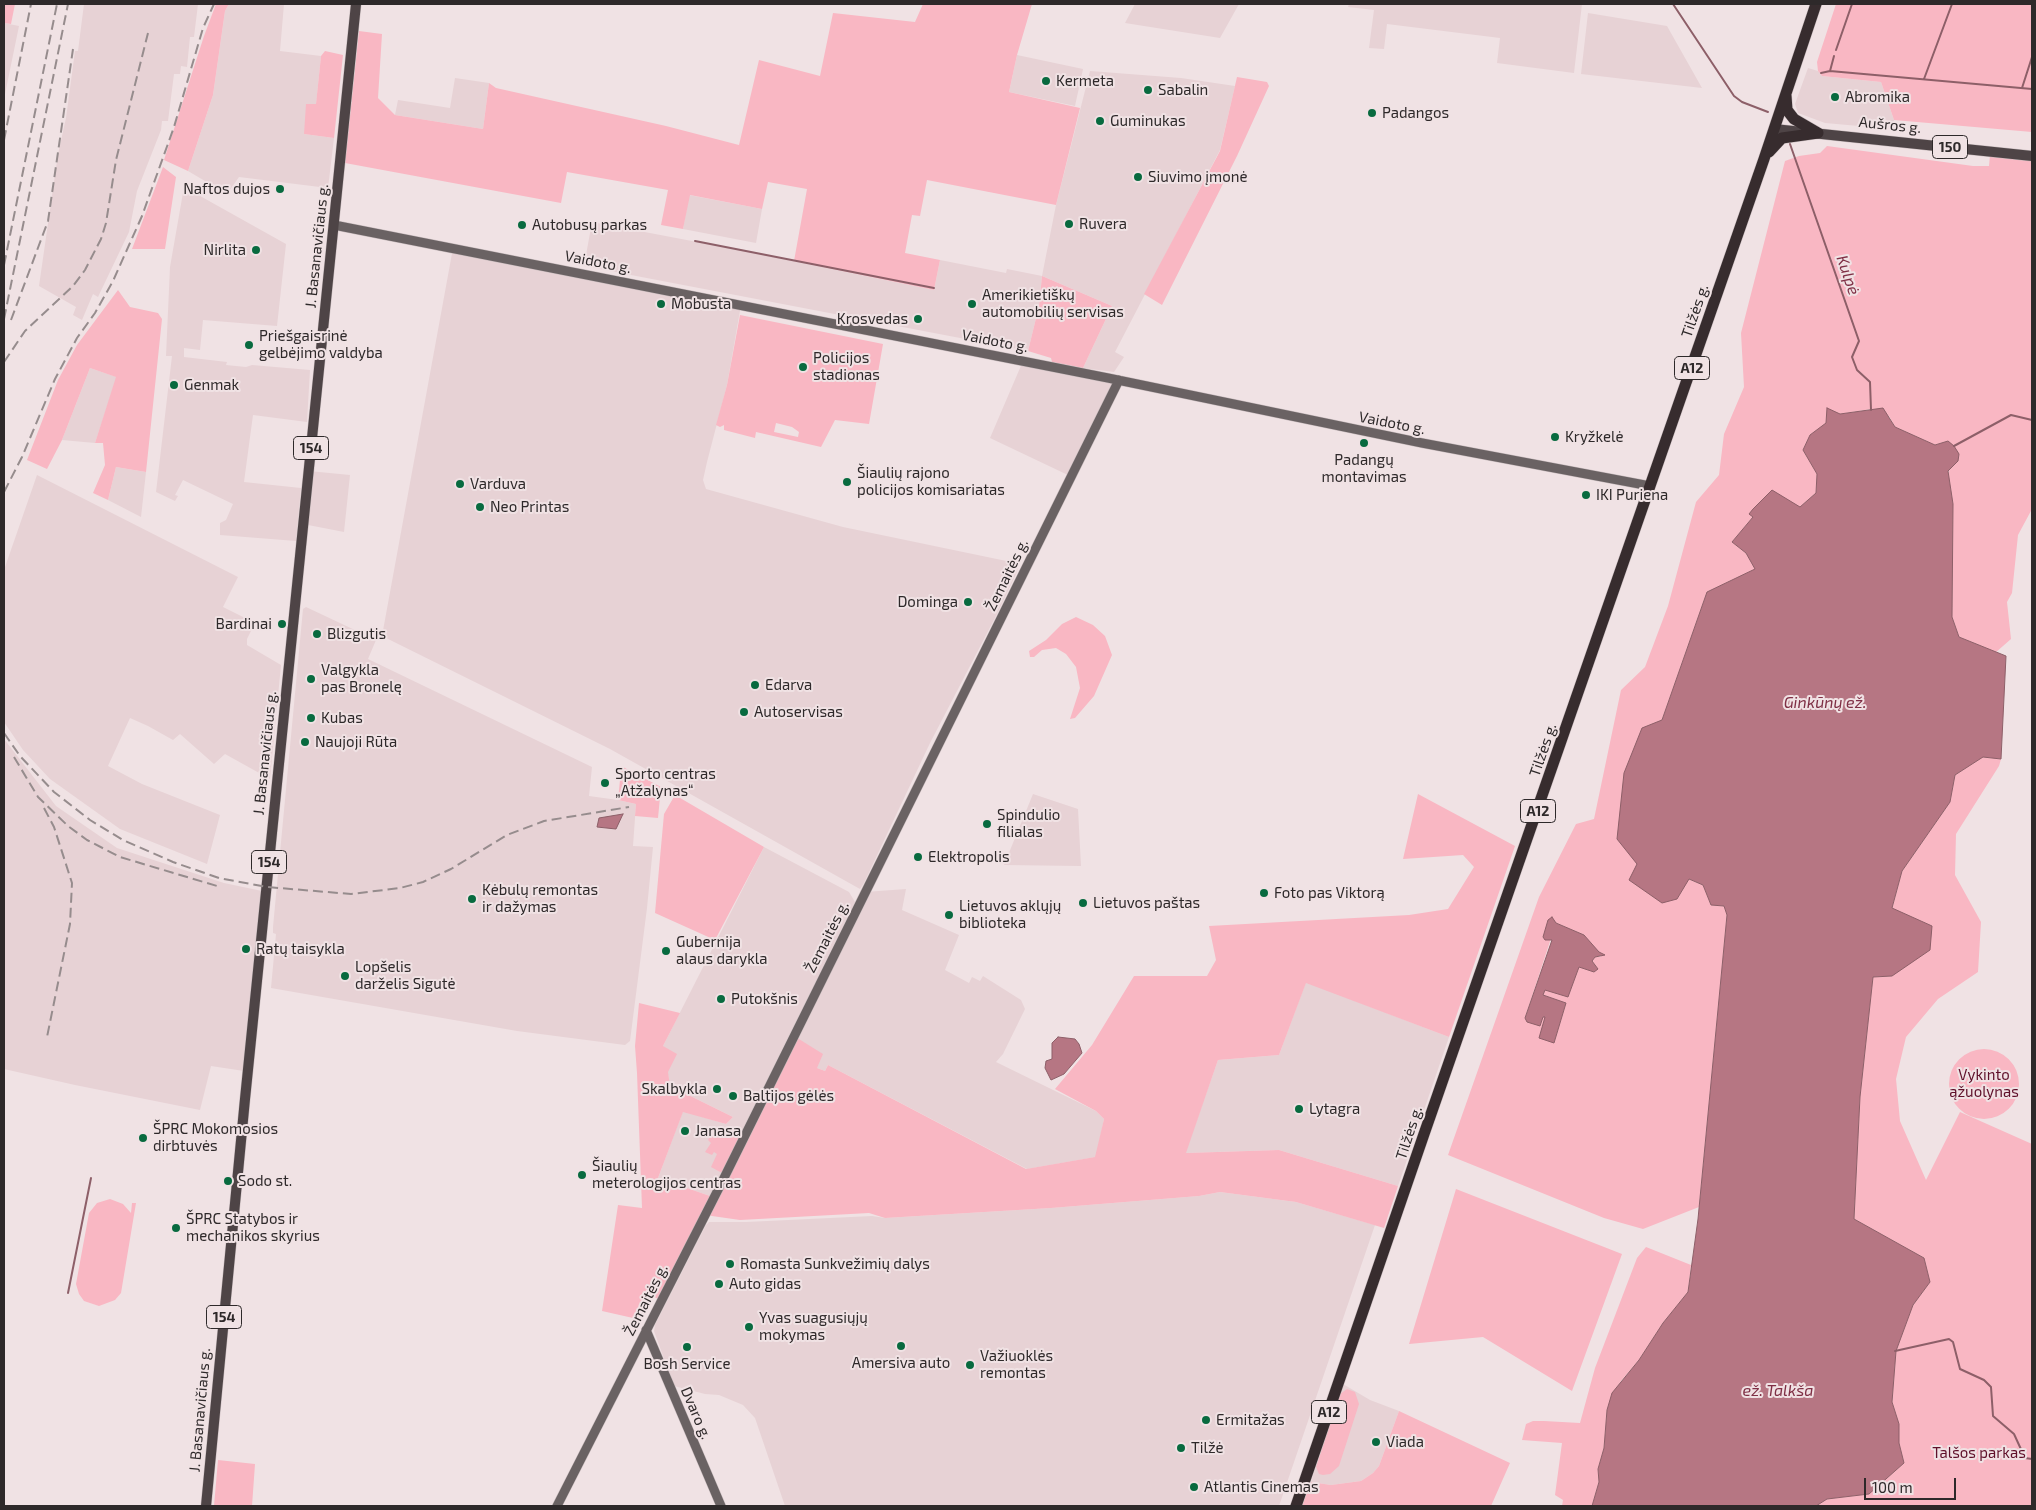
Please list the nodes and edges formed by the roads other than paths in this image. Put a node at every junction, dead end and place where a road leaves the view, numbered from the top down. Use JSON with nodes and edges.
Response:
{"nodes":[{"id":1,"x":356,"y":4,"type":"edge"},
{"id":2,"x":1816,"y":4,"type":"edge"},
{"id":3,"x":1786,"y":94,"type":"junction"},
{"id":4,"x":1774,"y":129,"type":"junction"},
{"id":5,"x":1818,"y":133,"type":"junction"},
{"id":6,"x":2032,"y":156,"type":"edge"},
{"id":7,"x":1764,"y":159,"type":"junction"},
{"id":8,"x":334,"y":225,"type":"junction"},
{"id":9,"x":1120,"y":380,"type":"junction"},
{"id":10,"x":1650,"y":486,"type":"junction"},
{"id":11,"x":646,"y":1330,"type":"junction"},
{"id":12,"x":206,"y":1506,"type":"edge"},
{"id":13,"x":557,"y":1506,"type":"edge"},
{"id":14,"x":721,"y":1506,"type":"edge"},
{"id":15,"x":1296,"y":1506,"type":"edge"}],
"edges":[{"from":1,"to":8,"type":"main road","name":"J. Basanavičiaus g.","number":"154"},
{"from":2,"to":3,"type":"highway","name":"Tilžės g.","number":"A12"},
{"from":3,"to":4,"type":"highway","name":"Tilžės g.","number":"A12"},
{"from":3,"to":5,"type":"highway"},
{"from":4,"to":5,"type":"main road","name":"Aušros g.","number":"150"},
{"from":4,"to":7,"type":"highway","name":"Tilžės g.","number":"A12"},
{"from":5,"to":6,"type":"main road","name":"Aušros g.","number":"150"},
{"from":5,"to":7,"type":"highway"},
{"from":7,"to":10,"type":"highway","name":"Tilžės g.","number":"A12"},
{"from":8,"to":9,"type":"main road","name":"Vaidoto g."},
{"from":8,"to":12,"type":"main road","name":"J. Basanavičiaus g.","number":"154"},
{"from":9,"to":10,"type":"main road","name":"Vaidoto g."},
{"from":9,"to":11,"type":"main road","name":"Žemaitės g."},
{"from":10,"to":15,"type":"highway","name":"Tilžės g.","number":"A12"},
{"from":11,"to":13,"type":"main road","name":"Žemaitės g."},
{"from":11,"to":14,"type":"main road","name":"Dvaro g."}]}
